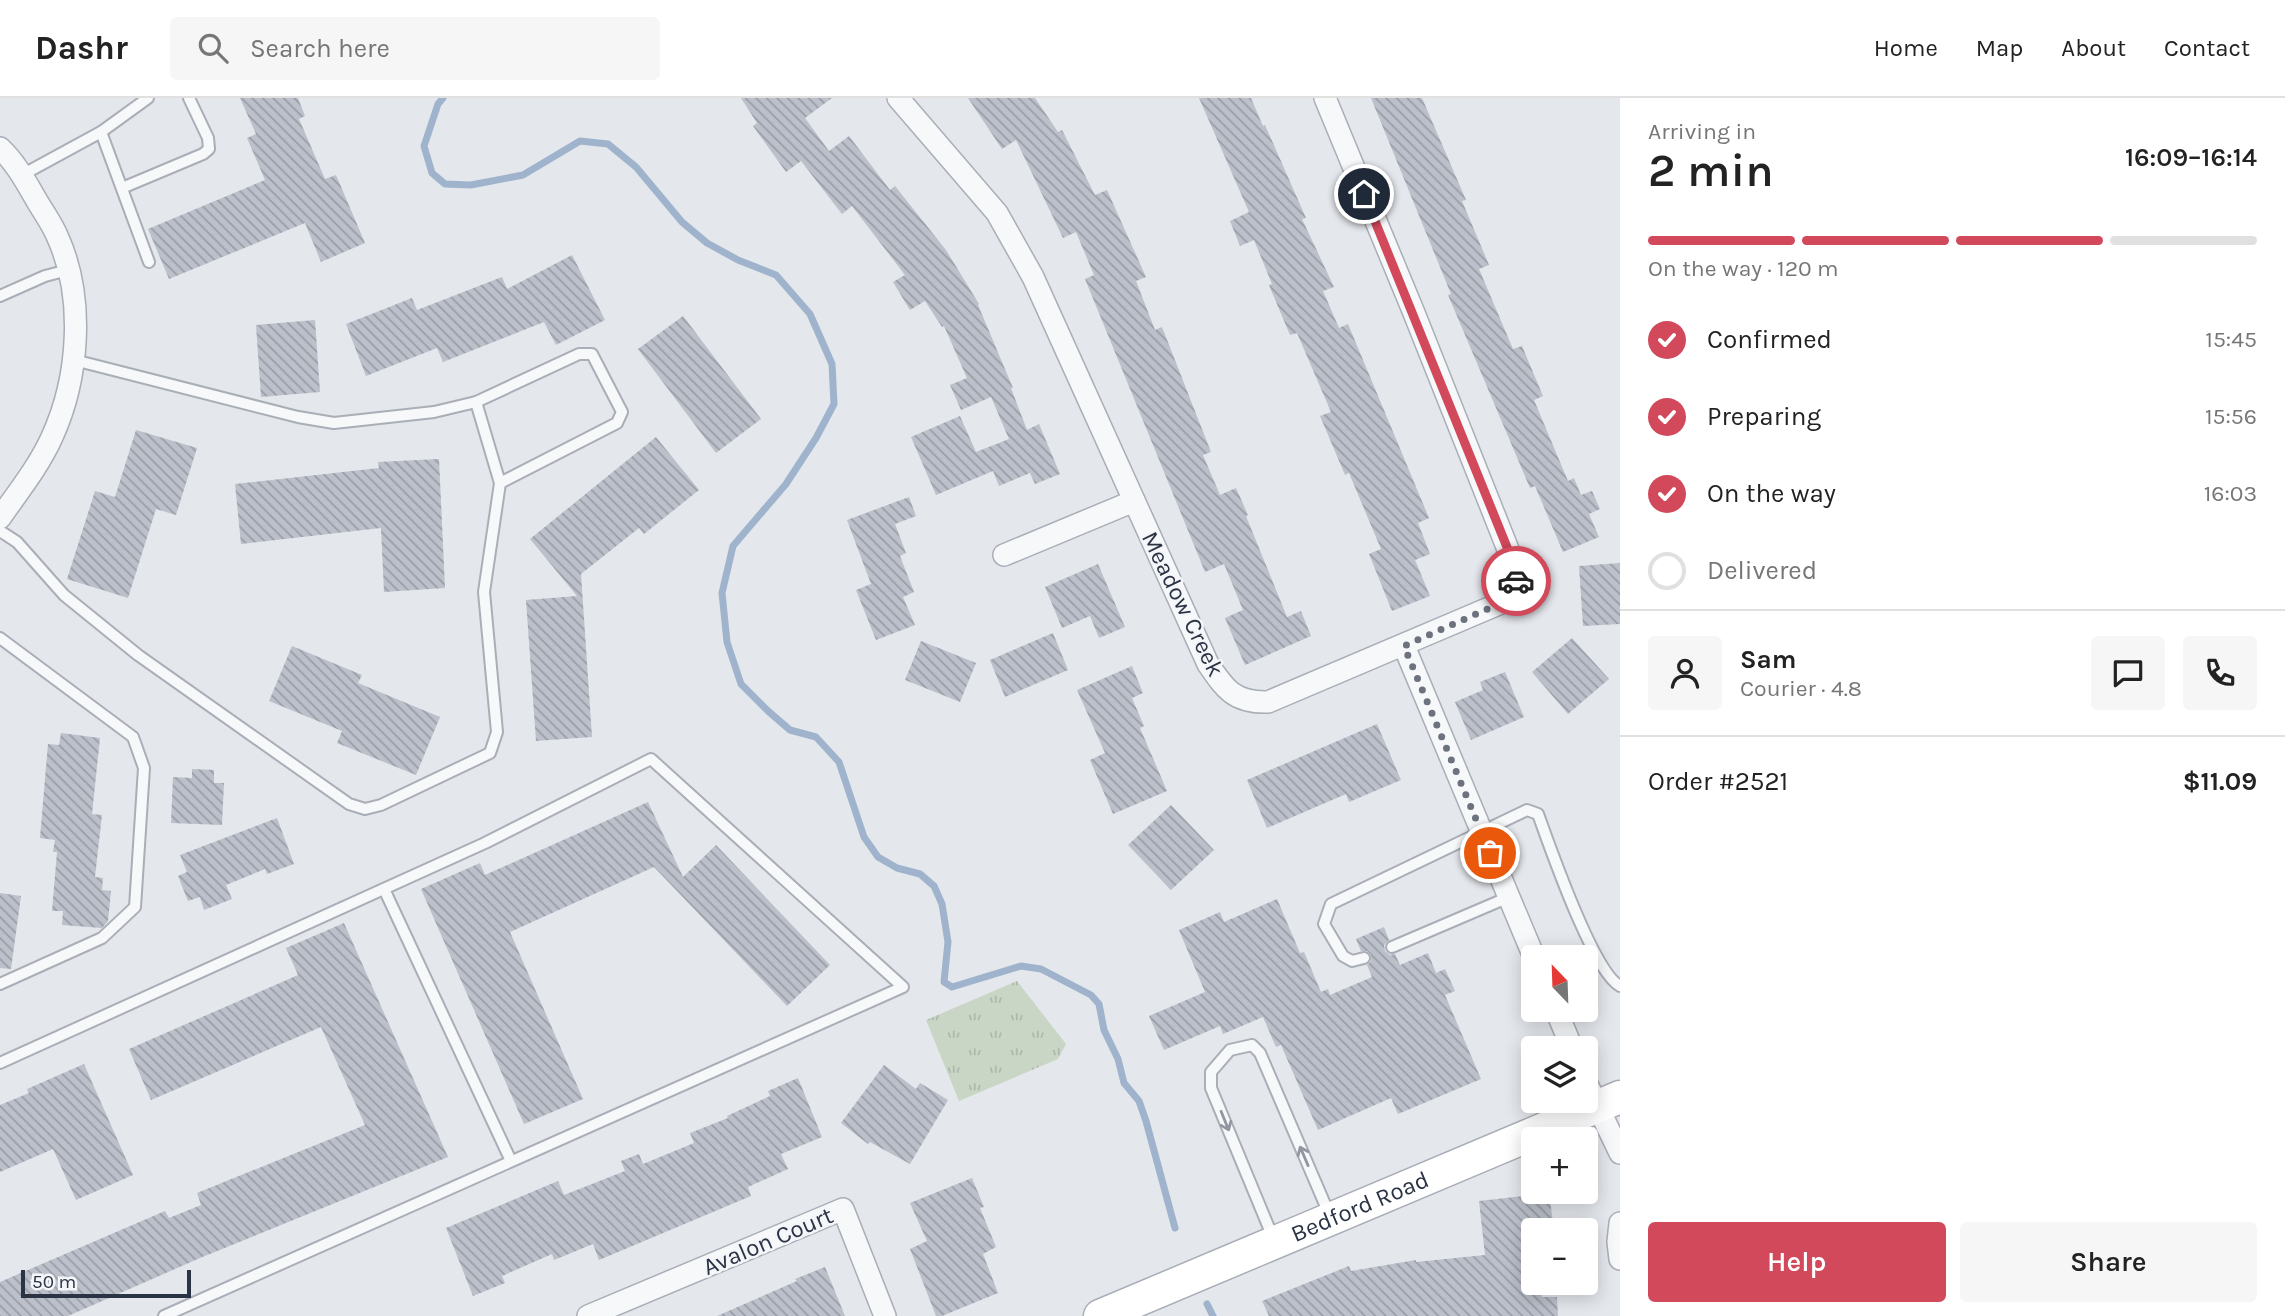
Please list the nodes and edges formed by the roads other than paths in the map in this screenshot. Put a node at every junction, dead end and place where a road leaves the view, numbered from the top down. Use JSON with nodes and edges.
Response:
{"nodes":[{"id":1,"x":148,"y":98,"type":"edge"},
{"id":2,"x":189,"y":98,"type":"edge"},
{"id":3,"x":898,"y":98,"type":"edge"},
{"id":4,"x":1325,"y":98,"type":"edge"},
{"id":5,"x":101,"y":132,"type":"junction"},
{"id":6,"x":0,"y":148,"type":"edge"},
{"id":7,"x":22,"y":175,"type":"junction"},
{"id":8,"x":122,"y":188,"type":"junction"},
{"id":9,"x":149,"y":262,"type":"dead end"},
{"id":10,"x":68,"y":270,"type":"junction"},
{"id":11,"x":0,"y":296,"type":"edge"},
{"id":12,"x":74,"y":360,"type":"junction"},
{"id":13,"x":476,"y":402,"type":"junction"},
{"id":14,"x":500,"y":483,"type":"junction"},
{"id":15,"x":1134,"y":501,"type":"junction"},
{"id":16,"x":3,"y":507,"type":"edge"},
{"id":17,"x":0,"y":531,"type":"edge"},
{"id":18,"x":1004,"y":555,"type":"dead end"},
{"id":19,"x":0,"y":638,"type":"edge"},
{"id":20,"x":1404,"y":646,"type":"junction"},
{"id":21,"x":1481,"y":831,"type":"junction"},
{"id":22,"x":384,"y":889,"type":"junction"},
{"id":23,"x":1509,"y":897,"type":"junction"},
{"id":24,"x":1529,"y":945,"type":"edge"},
{"id":25,"x":1392,"y":947,"type":"dead end"},
{"id":26,"x":1364,"y":958,"type":"dead end"},
{"id":27,"x":0,"y":984,"type":"edge"},
{"id":28,"x":1620,"y":986,"type":"edge"},
{"id":29,"x":0,"y":1063,"type":"edge"},
{"id":30,"x":1600,"y":1095,"type":"edge"},
{"id":31,"x":1620,"y":1153,"type":"edge"},
{"id":32,"x":511,"y":1161,"type":"junction"},
{"id":33,"x":1331,"y":1219,"type":"junction"},
{"id":34,"x":1620,"y":1223,"type":"edge"},
{"id":35,"x":1275,"y":1242,"type":"junction"},
{"id":36,"x":1620,"y":1259,"type":"edge"},
{"id":37,"x":164,"y":1316,"type":"edge"},
{"id":38,"x":588,"y":1316,"type":"edge"},
{"id":39,"x":885,"y":1316,"type":"edge"},
{"id":40,"x":1100,"y":1316,"type":"edge"}],
"edges":[{"from":1,"to":5,"type":"lane"},
{"from":2,"to":8,"type":"lane"},
{"from":3,"to":15,"type":"street","name":"Meadow Creek"},
{"from":4,"to":20,"type":"street","name":"Meadow Creek"},
{"from":5,"to":7,"type":"lane"},
{"from":5,"to":8,"type":"lane"},
{"from":6,"to":7,"type":"street"},
{"from":7,"to":10,"type":"street"},
{"from":8,"to":9,"type":"lane"},
{"from":10,"to":11,"type":"lane"},
{"from":10,"to":12,"type":"street"},
{"from":12,"to":13,"type":"lane"},
{"from":12,"to":16,"type":"street"},
{"from":13,"to":14,"type":"lane"},
{"from":13,"to":14,"type":"lane"},
{"from":14,"to":17,"type":"lane"},
{"from":15,"to":18,"type":"street"},
{"from":15,"to":20,"type":"street","name":"Meadow Creek"},
{"from":19,"to":27,"type":"lane"},
{"from":20,"to":21,"type":"street"},
{"from":21,"to":23,"type":"street"},
{"from":21,"to":26,"type":"lane"},
{"from":21,"to":28,"type":"lane"},
{"from":22,"to":29,"type":"lane"},
{"from":22,"to":32,"type":"lane"},
{"from":22,"to":32,"type":"lane"},
{"from":23,"to":24,"type":"street"},
{"from":23,"to":25,"type":"lane"},
{"from":30,"to":31,"type":"street"},
{"from":30,"to":33,"type":"main road","name":"Bedford Road"},
{"from":32,"to":37,"type":"lane"},
{"from":33,"to":35,"type":"main road","name":"Bedford Road"},
{"from":33,"to":35,"type":"lane","one_way":true},
{"from":34,"to":36,"type":"street"},
{"from":35,"to":40,"type":"main road","name":"Bedford Road"},
{"from":38,"to":39,"type":"street","name":"Avalon Court"}]}
